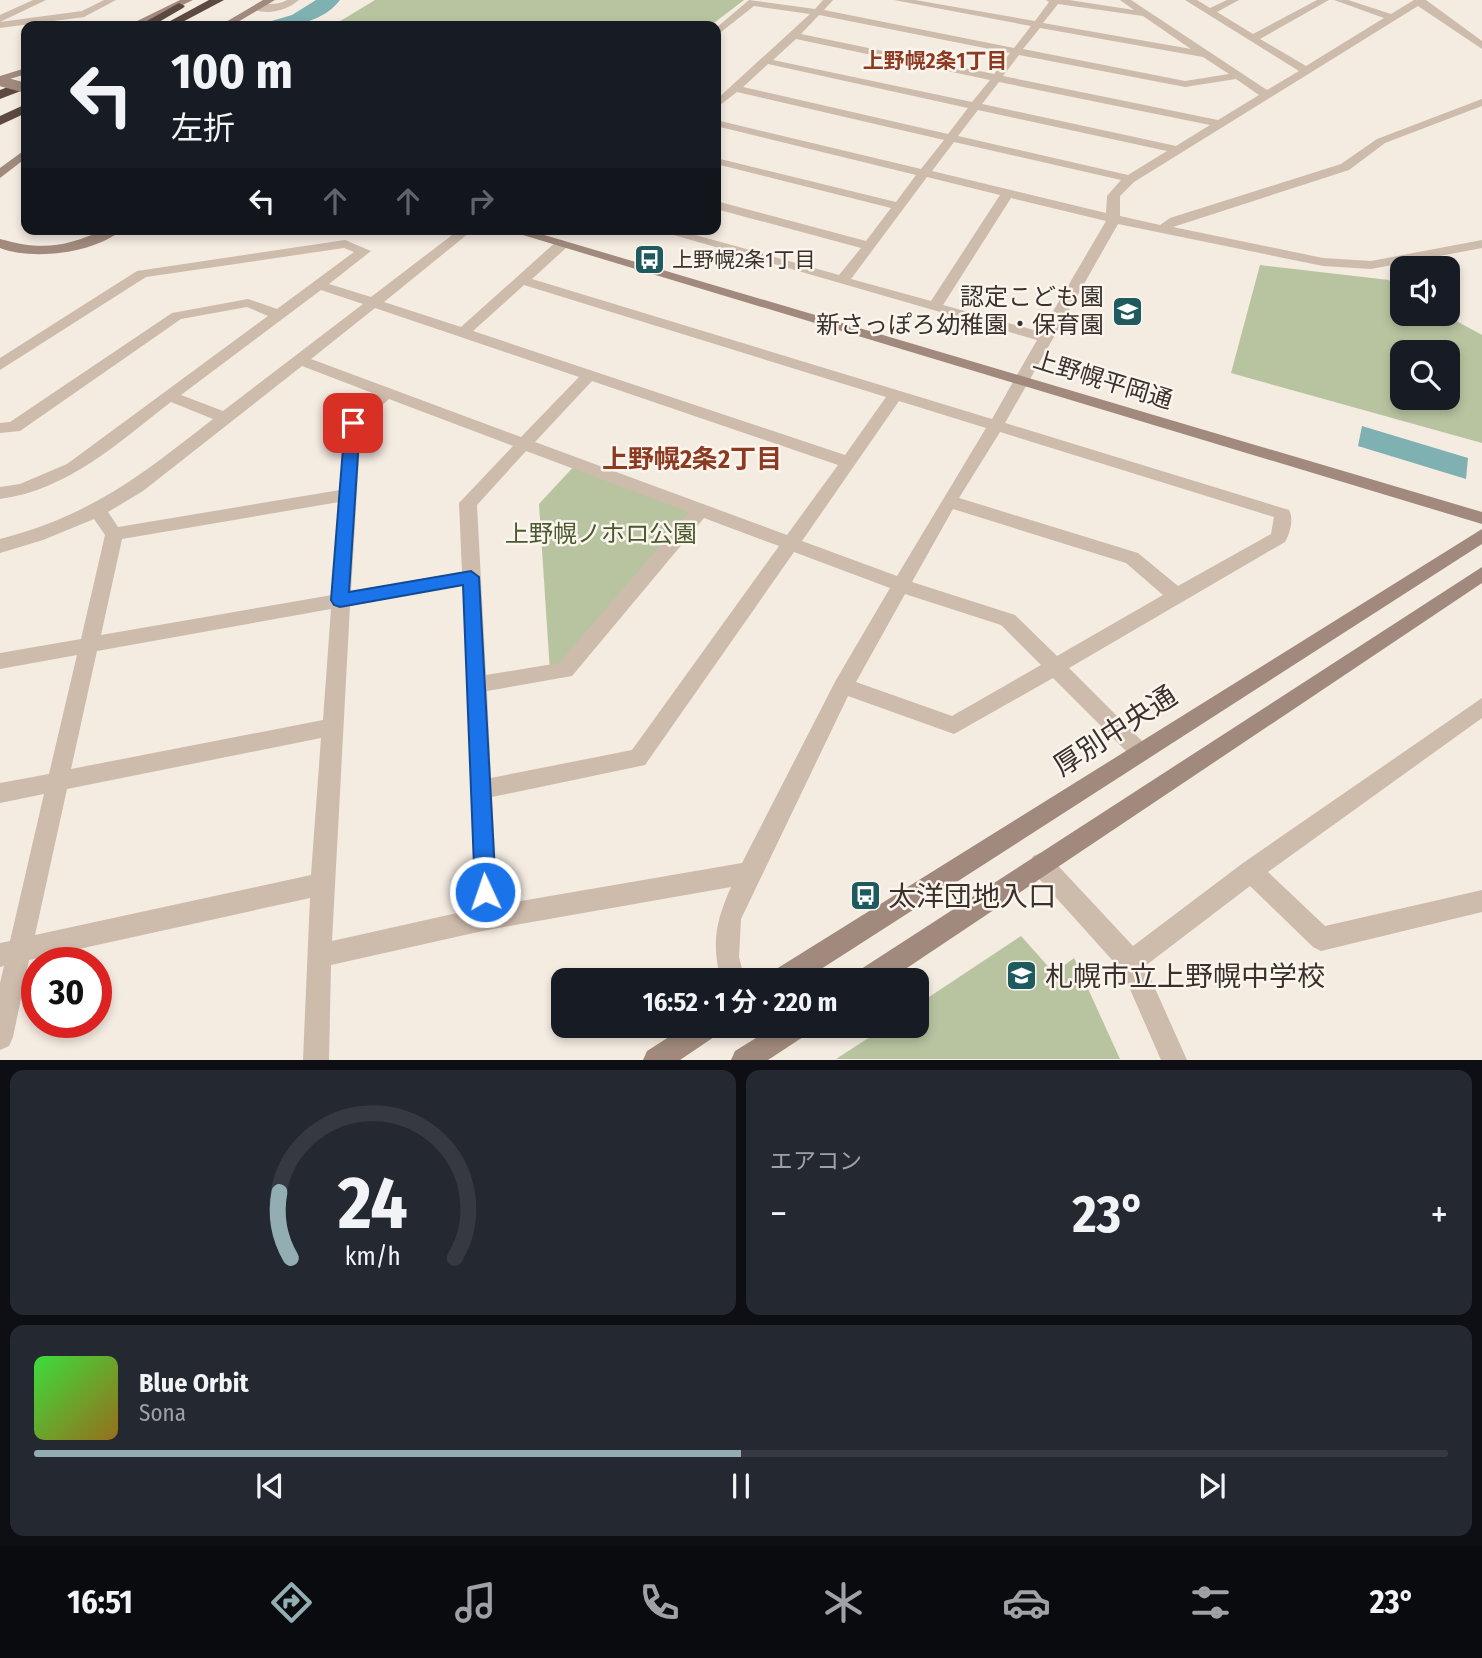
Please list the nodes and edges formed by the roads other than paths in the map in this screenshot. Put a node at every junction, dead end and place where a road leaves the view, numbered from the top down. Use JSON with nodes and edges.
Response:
{"nodes":[{"id":1,"x":41,"y":0,"type":"edge"},
{"id":2,"x":111,"y":0,"type":"edge"},
{"id":3,"x":189,"y":0,"type":"edge"},
{"id":4,"x":270,"y":0,"type":"edge"},
{"id":5,"x":294,"y":0,"type":"edge"},
{"id":6,"x":828,"y":0,"type":"edge"},
{"id":7,"x":899,"y":0,"type":"edge"},
{"id":8,"x":1053,"y":0,"type":"edge"},
{"id":9,"x":1125,"y":0,"type":"edge"},
{"id":10,"x":1190,"y":0,"type":"edge"},
{"id":11,"x":1234,"y":0,"type":"edge"},
{"id":12,"x":1324,"y":0,"type":"edge"},
{"id":13,"x":1339,"y":0,"type":"edge"},
{"id":14,"x":754,"y":1,"type":"edge"},
{"id":15,"x":1420,"y":1,"type":"edge"},
{"id":16,"x":222,"y":3,"type":"edge"},
{"id":17,"x":256,"y":8,"type":"junction"},
{"id":18,"x":818,"y":12,"type":"junction"},
{"id":19,"x":1210,"y":12,"type":"junction"},
{"id":20,"x":1148,"y":16,"type":"junction"},
{"id":21,"x":1393,"y":18,"type":"junction"},
{"id":22,"x":0,"y":19,"type":"edge"},
{"id":23,"x":31,"y":21,"type":"edge"},
{"id":24,"x":143,"y":21,"type":"edge"},
{"id":25,"x":153,"y":21,"type":"edge"},
{"id":26,"x":179,"y":21,"type":"edge"},
{"id":27,"x":195,"y":21,"type":"edge"},
{"id":28,"x":233,"y":21,"type":"edge"},
{"id":29,"x":21,"y":22,"type":"edge"},
{"id":30,"x":1037,"y":24,"type":"junction"},
{"id":31,"x":0,"y":25,"type":"edge"},
{"id":32,"x":721,"y":29,"type":"edge"},
{"id":33,"x":794,"y":36,"type":"junction"},
{"id":34,"x":1252,"y":39,"type":"junction"},
{"id":35,"x":1482,"y":46,"type":"edge"},
{"id":36,"x":1017,"y":50,"type":"junction"},
{"id":37,"x":1205,"y":54,"type":"junction"},
{"id":38,"x":766,"y":61,"type":"junction"},
{"id":39,"x":1306,"y":71,"type":"junction"},
{"id":40,"x":21,"y":73,"type":"edge"},
{"id":41,"x":1236,"y":76,"type":"junction"},
{"id":42,"x":997,"y":78,"type":"junction"},
{"id":43,"x":0,"y":80,"type":"edge"},
{"id":44,"x":21,"y":85,"type":"edge"},
{"id":45,"x":21,"y":88,"type":"edge"},
{"id":46,"x":734,"y":88,"type":"junction"},
{"id":47,"x":0,"y":95,"type":"edge"},
{"id":48,"x":1267,"y":95,"type":"junction"},
{"id":49,"x":21,"y":98,"type":"edge"},
{"id":50,"x":721,"y":100,"type":"edge"},
{"id":51,"x":1482,"y":102,"type":"edge"},
{"id":52,"x":974,"y":106,"type":"junction"},
{"id":53,"x":0,"y":109,"type":"edge"},
{"id":54,"x":21,"y":110,"type":"edge"},
{"id":55,"x":0,"y":121,"type":"edge"},
{"id":56,"x":721,"y":124,"type":"edge"},
{"id":57,"x":1220,"y":124,"type":"junction"},
{"id":58,"x":950,"y":138,"type":"junction"},
{"id":59,"x":1178,"y":150,"type":"junction"},
{"id":60,"x":21,"y":156,"type":"edge"},
{"id":61,"x":721,"y":162,"type":"edge"},
{"id":62,"x":923,"y":172,"type":"junction"},
{"id":63,"x":0,"y":174,"type":"edge"},
{"id":64,"x":1130,"y":179,"type":"junction"},
{"id":65,"x":1008,"y":192,"type":"junction"},
{"id":66,"x":721,"y":206,"type":"edge"},
{"id":67,"x":897,"y":206,"type":"junction"},
{"id":68,"x":1114,"y":219,"type":"junction"},
{"id":69,"x":1162,"y":229,"type":"junction"},
{"id":70,"x":99,"y":235,"type":"edge"},
{"id":71,"x":460,"y":235,"type":"edge"},
{"id":72,"x":530,"y":235,"type":"edge"},
{"id":73,"x":693,"y":235,"type":"edge"},
{"id":74,"x":0,"y":243,"type":"edge"},
{"id":75,"x":562,"y":244,"type":"junction"},
{"id":76,"x":1482,"y":244,"type":"edge"},
{"id":77,"x":870,"y":246,"type":"junction"},
{"id":78,"x":1467,"y":247,"type":"junction"},
{"id":79,"x":1482,"y":258,"type":"edge"},
{"id":80,"x":522,"y":279,"type":"junction"},
{"id":81,"x":842,"y":281,"type":"junction"},
{"id":82,"x":320,"y":285,"type":"junction"},
{"id":83,"x":372,"y":302,"type":"junction"},
{"id":84,"x":935,"y":306,"type":"junction"},
{"id":85,"x":279,"y":315,"type":"junction"},
{"id":86,"x":463,"y":333,"type":"junction"},
{"id":87,"x":1046,"y":338,"type":"junction"},
{"id":88,"x":299,"y":360,"type":"junction"},
{"id":89,"x":0,"y":365,"type":"edge"},
{"id":90,"x":589,"y":375,"type":"junction"},
{"id":91,"x":1022,"y":379,"type":"junction"},
{"id":92,"x":387,"y":392,"type":"junction"},
{"id":93,"x":896,"y":395,"type":"junction"},
{"id":94,"x":170,"y":396,"type":"junction"},
{"id":95,"x":225,"y":418,"type":"junction"},
{"id":96,"x":995,"y":427,"type":"junction"},
{"id":97,"x":0,"y":428,"type":"edge"},
{"id":98,"x":525,"y":442,"type":"junction"},
{"id":99,"x":848,"y":462,"type":"junction"},
{"id":100,"x":0,"y":493,"type":"edge"},
{"id":101,"x":346,"y":495,"type":"junction"},
{"id":102,"x":949,"y":501,"type":"junction"},
{"id":103,"x":702,"y":509,"type":"junction"},
{"id":104,"x":98,"y":511,"type":"junction"},
{"id":105,"x":1482,"y":518,"type":"edge"},
{"id":106,"x":114,"y":534,"type":"junction"},
{"id":107,"x":1482,"y":535,"type":"edge"},
{"id":108,"x":793,"y":543,"type":"junction"},
{"id":109,"x":0,"y":546,"type":"edge"},
{"id":110,"x":1482,"y":574,"type":"edge"},
{"id":111,"x":471,"y":577,"type":"junction"},
{"id":112,"x":901,"y":585,"type":"junction"},
{"id":113,"x":1177,"y":596,"type":"junction"},
{"id":114,"x":340,"y":600,"type":"junction"},
{"id":115,"x":89,"y":645,"type":"junction"},
{"id":116,"x":0,"y":661,"type":"edge"},
{"id":117,"x":1055,"y":667,"type":"junction"},
{"id":118,"x":475,"y":685,"type":"junction"},
{"id":119,"x":844,"y":685,"type":"junction"},
{"id":120,"x":1482,"y":707,"type":"edge"},
{"id":121,"x":332,"y":727,"type":"junction"},
{"id":122,"x":1140,"y":752,"type":"junction"},
{"id":123,"x":58,"y":780,"type":"junction"},
{"id":124,"x":480,"y":790,"type":"junction"},
{"id":125,"x":0,"y":793,"type":"edge"},
{"id":126,"x":1041,"y":864,"type":"junction"},
{"id":127,"x":1251,"y":872,"type":"junction"},
{"id":128,"x":749,"y":873,"type":"junction"},
{"id":129,"x":322,"y":884,"type":"junction"},
{"id":130,"x":1482,"y":901,"type":"edge"},
{"id":131,"x":487,"y":918,"type":"junction"},
{"id":132,"x":10,"y":952,"type":"edge"},
{"id":133,"x":320,"y":956,"type":"junction"},
{"id":134,"x":1131,"y":962,"type":"junction"},
{"id":135,"x":730,"y":968,"type":"edge"},
{"id":136,"x":801,"y":968,"type":"edge"},
{"id":137,"x":885,"y":968,"type":"edge"},
{"id":138,"x":0,"y":1037,"type":"edge"},
{"id":139,"x":689,"y":1038,"type":"edge"},
{"id":140,"x":778,"y":1038,"type":"edge"},
{"id":141,"x":316,"y":1059,"type":"edge"},
{"id":142,"x":656,"y":1059,"type":"edge"},
{"id":143,"x":744,"y":1059,"type":"edge"},
{"id":144,"x":1174,"y":1059,"type":"edge"}],
"edges":[{"from":1,"to":22,"type":"street"},
{"from":2,"to":23,"type":"street"},
{"from":3,"to":24,"type":"street"},
{"from":3,"to":25,"type":"highway"},
{"from":4,"to":17,"type":"street"},
{"from":5,"to":17,"type":"street"},
{"from":6,"to":18,"type":"street"},
{"from":7,"to":30,"type":"street"},
{"from":8,"to":20,"type":"street"},
{"from":8,"to":30,"type":"street"},
{"from":9,"to":20,"type":"street"},
{"from":10,"to":19,"type":"street"},
{"from":11,"to":19,"type":"street"},
{"from":12,"to":34,"type":"street"},
{"from":13,"to":21,"type":"street"},
{"from":14,"to":18,"type":"street"},
{"from":14,"to":32,"type":"street"},
{"from":15,"to":21,"type":"street"},
{"from":15,"to":35,"type":"street"},
{"from":16,"to":26,"type":"highway"},
{"from":16,"to":27,"type":"highway"},
{"from":17,"to":28,"type":"street"},
{"from":18,"to":33,"type":"street"},
{"from":18,"to":36,"type":"street"},
{"from":19,"to":34,"type":"street"},
{"from":20,"to":37,"type":"street"},
{"from":21,"to":39,"type":"street"},
{"from":29,"to":31,"type":"street"},
{"from":30,"to":36,"type":"street"},
{"from":30,"to":37,"type":"street"},
{"from":33,"to":38,"type":"street"},
{"from":33,"to":42,"type":"street"},
{"from":34,"to":39,"type":"street"},
{"from":36,"to":41,"type":"street"},
{"from":36,"to":42,"type":"street"},
{"from":37,"to":41,"type":"street"},
{"from":38,"to":46,"type":"street"},
{"from":38,"to":52,"type":"street"},
{"from":39,"to":48,"type":"street"},
{"from":40,"to":43,"type":"street"},
{"from":41,"to":48,"type":"street"},
{"from":42,"to":52,"type":"street"},
{"from":42,"to":57,"type":"street"},
{"from":43,"to":44,"type":"street","bridge":true},
{"from":45,"to":47,"type":"highway"},
{"from":46,"to":50,"type":"street"},
{"from":46,"to":58,"type":"street"},
{"from":48,"to":57,"type":"street"},
{"from":49,"to":53,"type":"highway"},
{"from":51,"to":69,"type":"street"},
{"from":52,"to":58,"type":"street"},
{"from":52,"to":59,"type":"street"},
{"from":54,"to":55,"type":"highway"},
{"from":56,"to":62,"type":"street"},
{"from":57,"to":59,"type":"street"},
{"from":58,"to":62,"type":"street"},
{"from":58,"to":64,"type":"street"},
{"from":59,"to":64,"type":"street"},
{"from":60,"to":63,"type":"street"},
{"from":61,"to":67,"type":"street"},
{"from":62,"to":65,"type":"street"},
{"from":62,"to":67,"type":"street"},
{"from":64,"to":68,"type":"street"},
{"from":65,"to":68,"type":"street"},
{"from":65,"to":84,"type":"street"},
{"from":66,"to":77,"type":"street"},
{"from":67,"to":77,"type":"street"},
{"from":68,"to":69,"type":"street"},
{"from":68,"to":87,"type":"street"},
{"from":69,"to":78,"type":"street"},
{"from":70,"to":74,"type":"street"},
{"from":71,"to":83,"type":"street"},
{"from":72,"to":75,"type":"street","name":"上野幌平岡通"},
{"from":73,"to":81,"type":"street"},
{"from":75,"to":80,"type":"street"},
{"from":75,"to":91,"type":"street","name":"上野幌平岡通"},
{"from":76,"to":78,"type":"street"},
{"from":77,"to":81,"type":"street"},
{"from":78,"to":79,"type":"street"},
{"from":80,"to":86,"type":"street"},
{"from":80,"to":93,"type":"street"},
{"from":81,"to":84,"type":"street"},
{"from":82,"to":83,"type":"street"},
{"from":82,"to":85,"type":"street"},
{"from":82,"to":89,"type":"street"},
{"from":83,"to":86,"type":"street"},
{"from":83,"to":88,"type":"street"},
{"from":84,"to":87,"type":"street"},
{"from":85,"to":94,"type":"street"},
{"from":85,"to":97,"type":"street"},
{"from":86,"to":90,"type":"street"},
{"from":87,"to":91,"type":"street"},
{"from":88,"to":92,"type":"street"},
{"from":88,"to":95,"type":"street"},
{"from":90,"to":98,"type":"street"},
{"from":90,"to":99,"type":"street"},
{"from":91,"to":96,"type":"street"},
{"from":91,"to":105,"type":"street","name":"上野幌平岡通"},
{"from":92,"to":98,"type":"street"},
{"from":92,"to":101,"type":"street"},
{"from":93,"to":96,"type":"street"},
{"from":93,"to":99,"type":"street"},
{"from":94,"to":95,"type":"street"},
{"from":94,"to":100,"type":"street"},
{"from":95,"to":104,"type":"street"},
{"from":96,"to":102,"type":"street"},
{"from":96,"to":113,"type":"street"},
{"from":98,"to":103,"type":"street"},
{"from":98,"to":111,"type":"street"},
{"from":99,"to":108,"type":"street"},
{"from":101,"to":106,"type":"street"},
{"from":101,"to":114,"type":"street"},
{"from":102,"to":112,"type":"street"},
{"from":102,"to":113,"type":"street"},
{"from":103,"to":108,"type":"street"},
{"from":103,"to":118,"type":"street"},
{"from":104,"to":106,"type":"street"},
{"from":104,"to":109,"type":"street"},
{"from":106,"to":115,"type":"street"},
{"from":107,"to":122,"type":"street","name":"厚別中央通"},
{"from":108,"to":112,"type":"street"},
{"from":108,"to":124,"type":"street"},
{"from":110,"to":126,"type":"street"},
{"from":111,"to":114,"type":"street"},
{"from":111,"to":118,"type":"street"},
{"from":112,"to":117,"type":"street"},
{"from":112,"to":119,"type":"street"},
{"from":113,"to":117,"type":"street"},
{"from":114,"to":115,"type":"street"},
{"from":114,"to":121,"type":"street"},
{"from":115,"to":116,"type":"street"},
{"from":115,"to":123,"type":"street"},
{"from":117,"to":119,"type":"street"},
{"from":117,"to":122,"type":"street"},
{"from":118,"to":124,"type":"street"},
{"from":119,"to":128,"type":"street"},
{"from":120,"to":127,"type":"street"},
{"from":121,"to":123,"type":"street"},
{"from":121,"to":129,"type":"street"},
{"from":122,"to":136,"type":"street","name":"厚別中央通"},
{"from":123,"to":125,"type":"street"},
{"from":123,"to":132,"type":"street"},
{"from":124,"to":131,"type":"street"},
{"from":126,"to":134,"type":"street"},
{"from":126,"to":137,"type":"street"},
{"from":127,"to":130,"type":"street"},
{"from":127,"to":134,"type":"street"},
{"from":128,"to":131,"type":"street"},
{"from":128,"to":135,"type":"street"},
{"from":129,"to":132,"type":"street"},
{"from":129,"to":133,"type":"street"},
{"from":131,"to":133,"type":"street"},
{"from":132,"to":138,"type":"street"},
{"from":133,"to":141,"type":"street"},
{"from":134,"to":144,"type":"street"},
{"from":139,"to":142,"type":"street"},
{"from":140,"to":143,"type":"street"}]}
